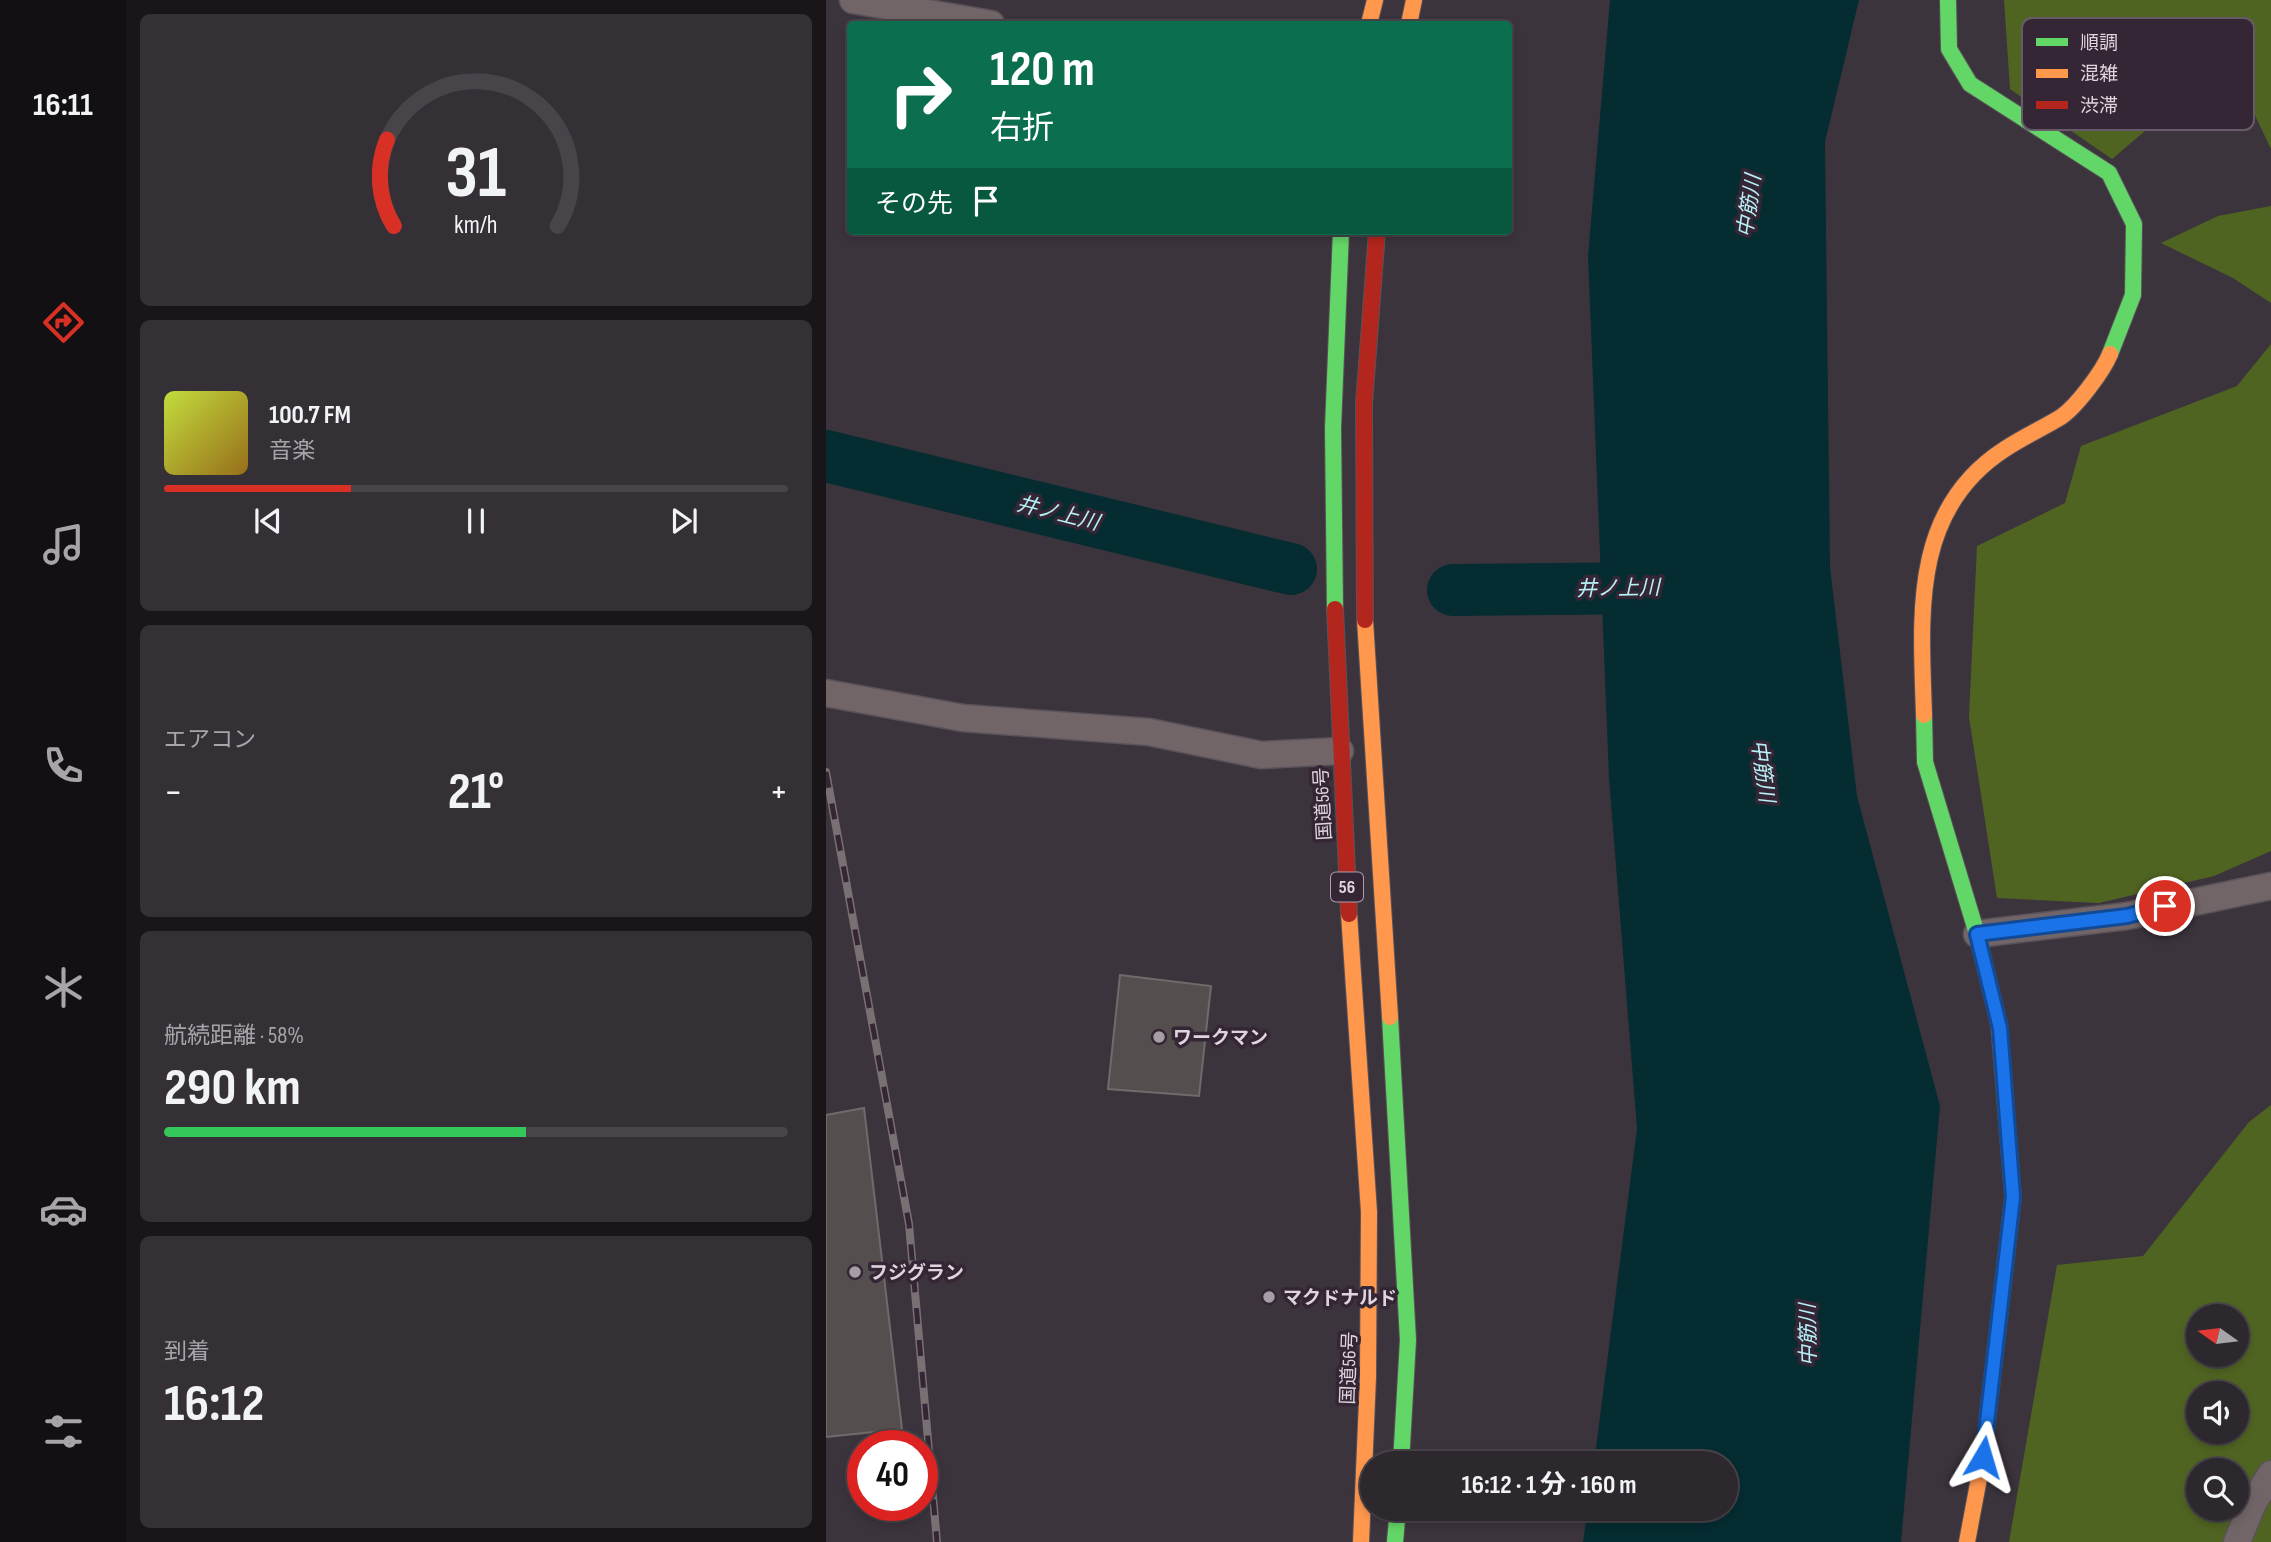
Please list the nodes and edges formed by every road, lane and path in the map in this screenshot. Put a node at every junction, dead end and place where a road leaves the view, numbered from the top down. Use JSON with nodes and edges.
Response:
{"nodes":[{"id":1,"x":853,"y":0,"type":"edge"},
{"id":2,"x":1374,"y":0,"type":"edge"},
{"id":3,"x":1414,"y":0,"type":"edge"},
{"id":4,"x":1948,"y":0,"type":"edge"},
{"id":5,"x":974,"y":21,"type":"edge"},
{"id":6,"x":1370,"y":21,"type":"edge"},
{"id":7,"x":1410,"y":21,"type":"edge"},
{"id":8,"x":2022,"y":117,"type":"edge"},
{"id":9,"x":2042,"y":130,"type":"edge"},
{"id":10,"x":1341,"y":235,"type":"edge"},
{"id":11,"x":1377,"y":235,"type":"edge"},
{"id":12,"x":826,"y":693,"type":"edge"},
{"id":13,"x":1339,"y":751,"type":"junction"},
{"id":14,"x":2271,"y":887,"type":"edge"},
{"id":15,"x":1977,"y":934,"type":"junction"},
{"id":16,"x":1402,"y":1451,"type":"edge"},
{"id":17,"x":2271,"y":1474,"type":"edge"},
{"id":18,"x":1397,"y":1521,"type":"edge"},
{"id":19,"x":1361,"y":1542,"type":"edge"},
{"id":20,"x":1395,"y":1542,"type":"edge"},
{"id":21,"x":1966,"y":1542,"type":"edge"},
{"id":22,"x":2237,"y":1542,"type":"edge"}],
"edges":[{"from":1,"to":5,"type":"street"},
{"from":2,"to":6,"type":"main road"},
{"from":3,"to":7,"type":"main road"},
{"from":4,"to":8,"type":"main road"},
{"from":9,"to":15,"type":"main road"},
{"from":10,"to":13,"type":"main road","name":"国道56号","number":"56"},
{"from":11,"to":16,"type":"main road","number":"56"},
{"from":12,"to":13,"type":"street"},
{"from":13,"to":19,"type":"main road","name":"国道56号","number":"56"},
{"from":14,"to":15,"type":"street"},
{"from":15,"to":21,"type":"main road"},
{"from":17,"to":22,"type":"street"},
{"from":18,"to":20,"type":"main road"}]}
